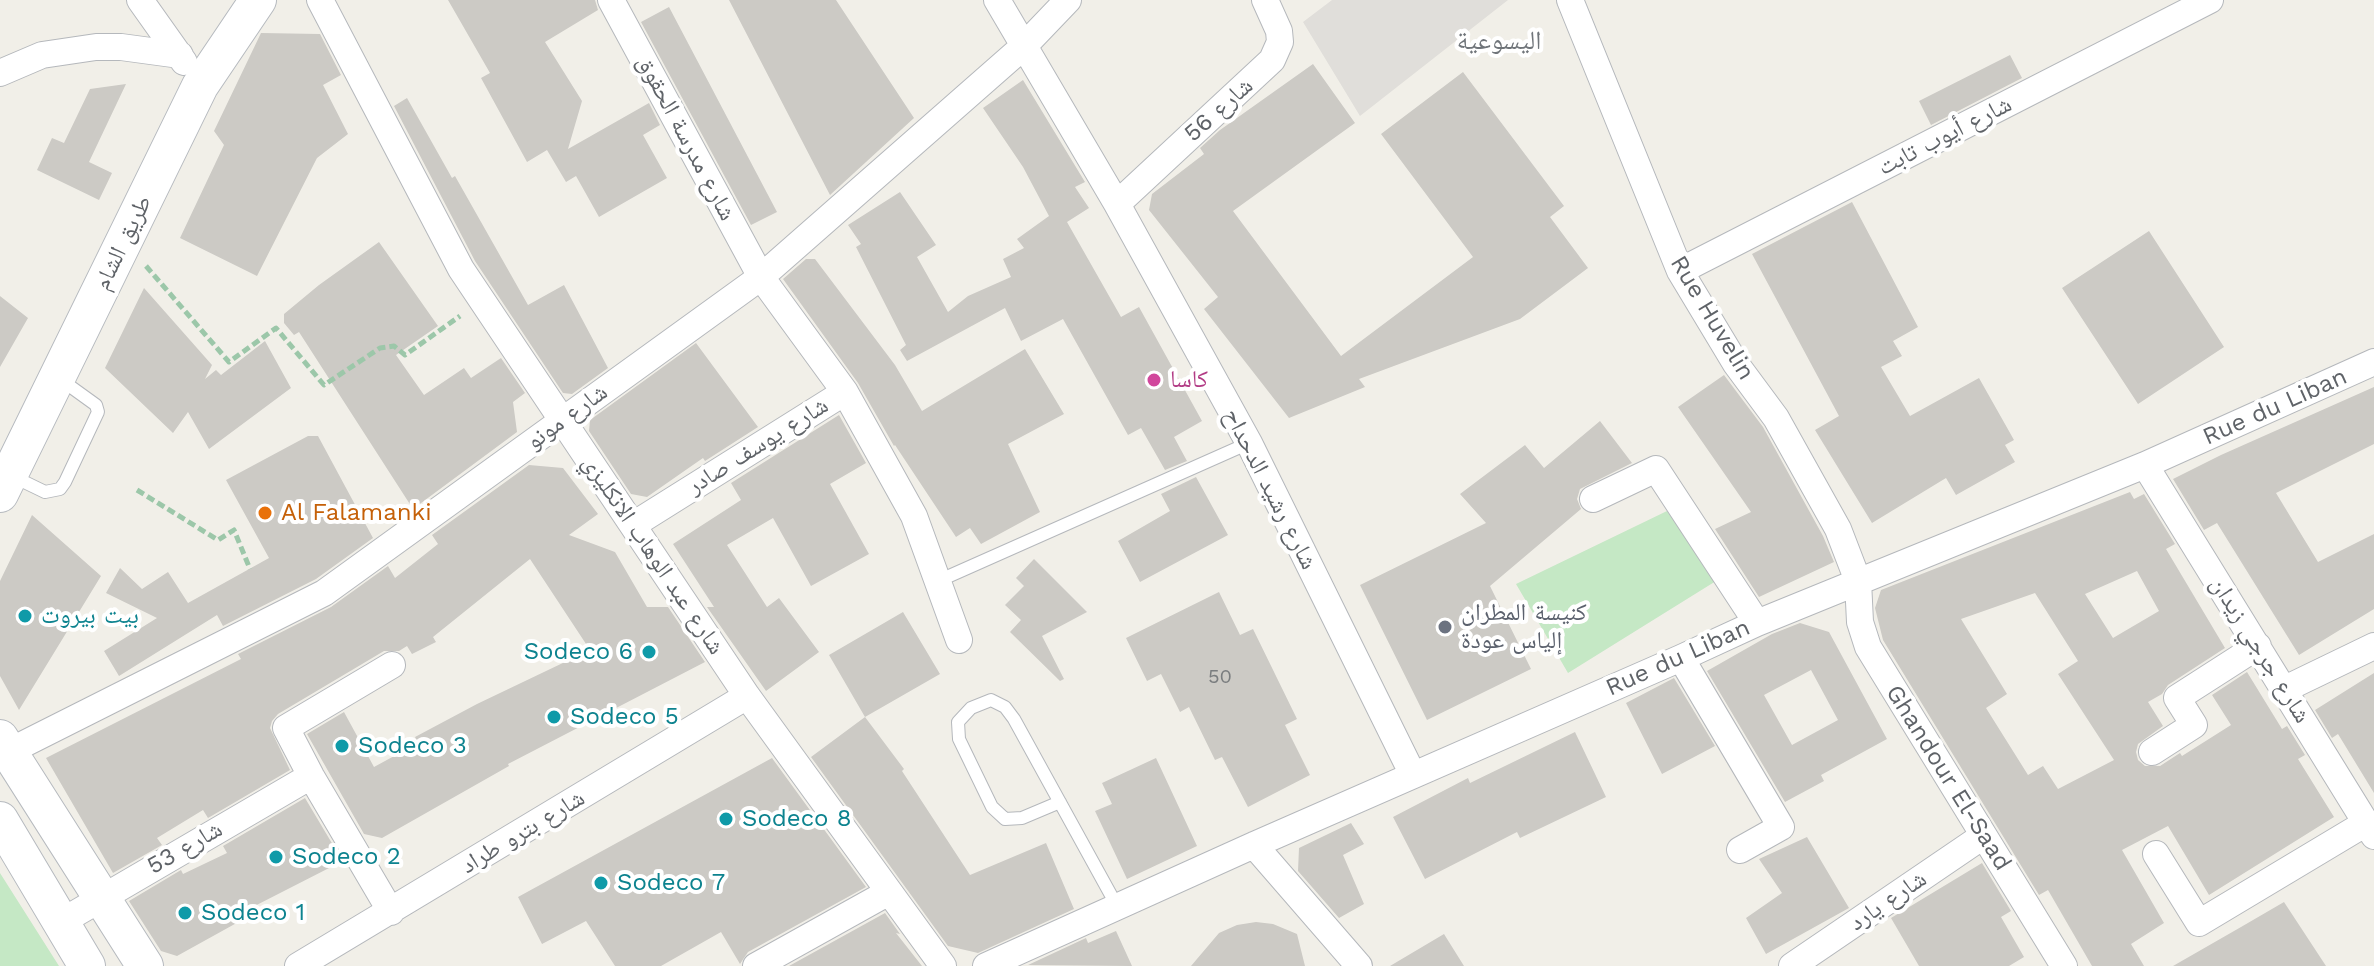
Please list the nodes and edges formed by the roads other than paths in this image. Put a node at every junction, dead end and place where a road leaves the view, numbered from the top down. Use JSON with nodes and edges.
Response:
{"nodes":[{"id":1,"x":140,"y":0,"type":"edge"},
{"id":2,"x":258,"y":0,"type":"edge"},
{"id":3,"x":320,"y":0,"type":"edge"},
{"id":4,"x":611,"y":0,"type":"edge"},
{"id":5,"x":997,"y":0,"type":"edge"},
{"id":6,"x":1068,"y":0,"type":"edge"},
{"id":7,"x":1265,"y":0,"type":"edge"},
{"id":8,"x":1570,"y":0,"type":"edge"},
{"id":9,"x":2210,"y":0,"type":"edge"},
{"id":10,"x":1024,"y":46,"type":"junction"},
{"id":11,"x":180,"y":55,"type":"junction"},
{"id":12,"x":0,"y":73,"type":"edge"},
{"id":13,"x":200,"y":86,"type":"junction"},
{"id":14,"x":1117,"y":204,"type":"junction"},
{"id":15,"x":1680,"y":271,"type":"junction"},
{"id":16,"x":761,"y":277,"type":"junction"},
{"id":17,"x":2374,"y":362,"type":"edge"},
{"id":18,"x":58,"y":377,"type":"junction"},
{"id":19,"x":845,"y":392,"type":"junction"},
{"id":20,"x":563,"y":420,"type":"junction"},
{"id":21,"x":1249,"y":443,"type":"junction"},
{"id":22,"x":2145,"y":465,"type":"junction"},
{"id":23,"x":5,"y":484,"type":"edge"},
{"id":24,"x":1593,"y":499,"type":"dead end"},
{"id":25,"x":633,"y":525,"type":"junction"},
{"id":26,"x":938,"y":581,"type":"junction"},
{"id":27,"x":1858,"y":581,"type":"junction"},
{"id":28,"x":1757,"y":623,"type":"junction"},
{"id":29,"x":959,"y":640,"type":"dead end"},
{"id":30,"x":2258,"y":646,"type":"junction"},
{"id":31,"x":2374,"y":646,"type":"edge"},
{"id":32,"x":1681,"y":658,"type":"junction"},
{"id":33,"x":392,"y":665,"type":"dead end"},
{"id":34,"x":2285,"y":689,"type":"junction"},
{"id":35,"x":747,"y":696,"type":"junction"},
{"id":36,"x":4,"y":745,"type":"edge"},
{"id":37,"x":2152,"y":752,"type":"dead end"},
{"id":38,"x":1413,"y":775,"type":"junction"},
{"id":39,"x":311,"y":776,"type":"junction"},
{"id":40,"x":1060,"y":802,"type":"junction"},
{"id":41,"x":0,"y":820,"type":"edge"},
{"id":42,"x":2370,"y":830,"type":"edge"},
{"id":43,"x":1983,"y":836,"type":"junction"},
{"id":44,"x":1254,"y":845,"type":"junction"},
{"id":45,"x":1740,"y":850,"type":"dead end"},
{"id":46,"x":2156,"y":854,"type":"dead end"},
{"id":47,"x":889,"y":892,"type":"junction"},
{"id":48,"x":100,"y":897,"type":"junction"},
{"id":49,"x":1117,"y":906,"type":"junction"},
{"id":50,"x":391,"y":912,"type":"junction"},
{"id":51,"x":61,"y":922,"type":"junction"},
{"id":52,"x":87,"y":966,"type":"edge"},
{"id":53,"x":145,"y":966,"type":"edge"},
{"id":54,"x":298,"y":966,"type":"edge"},
{"id":55,"x":756,"y":966,"type":"edge"},
{"id":56,"x":943,"y":966,"type":"edge"},
{"id":57,"x":986,"y":966,"type":"edge"},
{"id":58,"x":1359,"y":966,"type":"edge"},
{"id":59,"x":1792,"y":966,"type":"edge"},
{"id":60,"x":2064,"y":966,"type":"edge"}],
"edges":[{"from":1,"to":11,"type":"street"},
{"from":2,"to":13,"type":"street","name":"طريق الشام"},
{"from":3,"to":20,"type":"street","name":"شارع عبد الوهاب الانكليزي"},
{"from":4,"to":16,"type":"street","name":"شارع مدرسة الحقوق"},
{"from":5,"to":10,"type":"street","name":"شارع رشيد الدحداح"},
{"from":6,"to":10,"type":"street","name":"شارع مونو"},
{"from":7,"to":14,"type":"street","name":"شارع 56"},
{"from":8,"to":15,"type":"street","name":"Rue Huvelin"},
{"from":9,"to":15,"type":"street","name":"شارع أيوب تابت"},
{"from":10,"to":14,"type":"street","name":"شارع رشيد الدحداح"},
{"from":10,"to":16,"type":"street","name":"شارع مونو"},
{"from":11,"to":12,"type":"street"},
{"from":11,"to":13,"type":"street"},
{"from":13,"to":18,"type":"street","name":"طريق الشام"},
{"from":14,"to":21,"type":"street","name":"شارع رشيد الدحداح"},
{"from":15,"to":27,"type":"street","name":"Rue Huvelin"},
{"from":16,"to":19,"type":"street","name":"شارع يوسف صادر"},
{"from":16,"to":20,"type":"street","name":"شارع مونو"},
{"from":17,"to":22,"type":"street","name":"Rue du Liban"},
{"from":18,"to":23,"type":"street","name":"طريق الشام"},
{"from":18,"to":23,"type":"lane"},
{"from":19,"to":25,"type":"street","name":"شارع يوسف صادر"},
{"from":19,"to":26,"type":"street"},
{"from":20,"to":25,"type":"street","name":"شارع عبد الوهاب الانكليزي"},
{"from":20,"to":36,"type":"street","name":"شارع مونو"},
{"from":21,"to":26,"type":"lane"},
{"from":21,"to":38,"type":"street","name":"شارع رشيد الدحداح"},
{"from":22,"to":27,"type":"street","name":"Rue du Liban"},
{"from":22,"to":30,"type":"street","name":"شارع جرجي زيدان"},
{"from":24,"to":28,"type":"street"},
{"from":25,"to":35,"type":"street","name":"شارع عبد الوهاب الانكليزي"},
{"from":26,"to":29,"type":"street"},
{"from":27,"to":28,"type":"street","name":"Rue du Liban"},
{"from":27,"to":43,"type":"street","name":"Ghandour El-Saad"},
{"from":28,"to":32,"type":"street","name":"Rue du Liban"},
{"from":30,"to":34,"type":"street","name":"شارع جرجي زيدان"},
{"from":30,"to":37,"type":"street"},
{"from":31,"to":34,"type":"street"},
{"from":32,"to":38,"type":"street","name":"Rue du Liban"},
{"from":32,"to":45,"type":"street"},
{"from":33,"to":39,"type":"street"},
{"from":34,"to":42,"type":"street","name":"شارع جرجي زيدان"},
{"from":35,"to":47,"type":"street","name":"شارع عبد الوهاب الانكليزي"},
{"from":35,"to":50,"type":"street","name":"شارع بترو طراد"},
{"from":36,"to":48,"type":"street"},
{"from":38,"to":44,"type":"street","name":"Rue du Liban"},
{"from":39,"to":48,"type":"street","name":"شارع 53"},
{"from":39,"to":50,"type":"street"},
{"from":40,"to":40,"type":"lane"},
{"from":40,"to":49,"type":"lane"},
{"from":41,"to":51,"type":"street"},
{"from":42,"to":46,"type":"street"},
{"from":43,"to":59,"type":"street","name":"شارع يارد"},
{"from":43,"to":60,"type":"street","name":"Ghandour El-Saad"},
{"from":44,"to":49,"type":"street","name":"Rue du Liban"},
{"from":44,"to":58,"type":"street"},
{"from":47,"to":55,"type":"street"},
{"from":47,"to":56,"type":"street","name":"شارع عبد الوهاب الانكليزي"},
{"from":48,"to":51,"type":"street","name":"شارع 53"},
{"from":48,"to":53,"type":"street"},
{"from":49,"to":57,"type":"street","name":"Rue du Liban"},
{"from":50,"to":54,"type":"street","name":"شارع بترو طراد"},
{"from":51,"to":52,"type":"street"}]}
